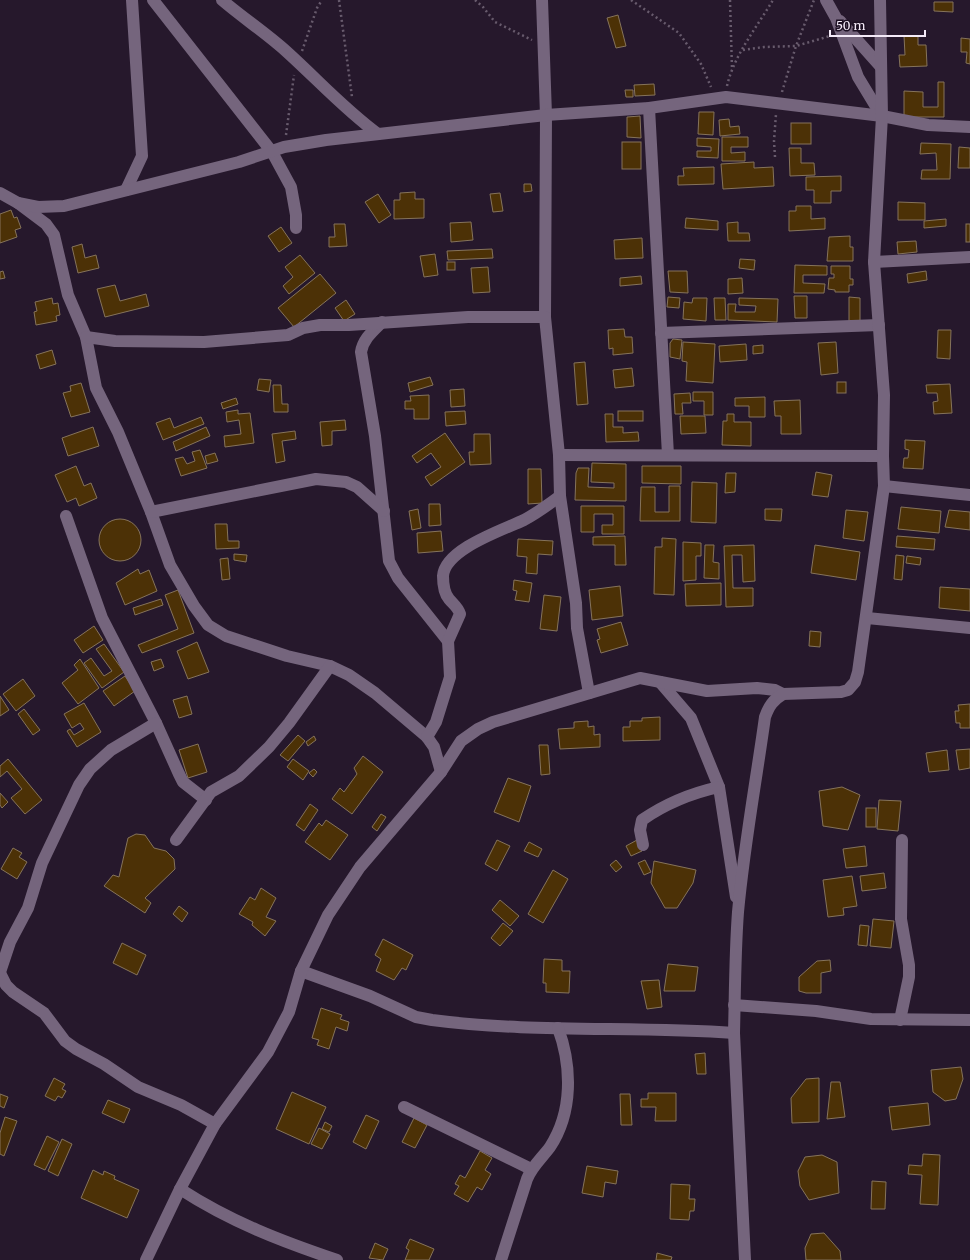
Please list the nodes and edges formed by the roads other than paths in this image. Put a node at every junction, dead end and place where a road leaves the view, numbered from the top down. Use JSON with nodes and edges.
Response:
{"nodes":[{"id":1,"x":132,"y":0,"type":"edge"},
{"id":2,"x":153,"y":0,"type":"edge"},
{"id":3,"x":222,"y":0,"type":"edge"},
{"id":4,"x":542,"y":0,"type":"edge"},
{"id":5,"x":826,"y":0,"type":"edge"},
{"id":6,"x":880,"y":0,"type":"edge"},
{"id":7,"x":836,"y":18,"type":"junction"},
{"id":8,"x":881,"y":67,"type":"junction"},
{"id":9,"x":649,"y":108,"type":"junction"},
{"id":10,"x":546,"y":115,"type":"junction"},
{"id":11,"x":882,"y":116,"type":"junction"},
{"id":12,"x":970,"y":127,"type":"edge"},
{"id":13,"x":378,"y":134,"type":"junction"},
{"id":14,"x":272,"y":152,"type":"junction"},
{"id":15,"x":126,"y":190,"type":"junction"},
{"id":16,"x":0,"y":193,"type":"edge"},
{"id":17,"x":18,"y":202,"type":"junction"},
{"id":18,"x":296,"y":228,"type":"dead end"},
{"id":19,"x":970,"y":257,"type":"edge"},
{"id":20,"x":874,"y":262,"type":"junction"},
{"id":21,"x":545,"y":317,"type":"junction"},
{"id":22,"x":382,"y":322,"type":"junction"},
{"id":23,"x":879,"y":325,"type":"junction"},
{"id":24,"x":661,"y":333,"type":"junction"},
{"id":25,"x":86,"y":337,"type":"junction"},
{"id":26,"x":559,"y":455,"type":"junction"},
{"id":27,"x":668,"y":455,"type":"junction"},
{"id":28,"x":883,"y":456,"type":"junction"},
{"id":29,"x":884,"y":486,"type":"junction"},
{"id":30,"x":970,"y":495,"type":"edge"},
{"id":31,"x":560,"y":496,"type":"junction"},
{"id":32,"x":384,"y":511,"type":"junction"},
{"id":33,"x":151,"y":512,"type":"junction"},
{"id":34,"x":66,"y":516,"type":"dead end"},
{"id":35,"x":867,"y":618,"type":"junction"},
{"id":36,"x":970,"y":628,"type":"edge"},
{"id":37,"x":448,"y":641,"type":"junction"},
{"id":38,"x":330,"y":666,"type":"junction"},
{"id":39,"x":660,"y":682,"type":"junction"},
{"id":40,"x":589,"y":693,"type":"junction"},
{"id":41,"x":783,"y":694,"type":"junction"},
{"id":42,"x":156,"y":723,"type":"junction"},
{"id":43,"x":427,"y":737,"type":"junction"},
{"id":44,"x":441,"y":772,"type":"junction"},
{"id":45,"x":719,"y":786,"type":"junction"},
{"id":46,"x":206,"y":800,"type":"junction"},
{"id":47,"x":176,"y":840,"type":"dead end"},
{"id":48,"x":902,"y":840,"type":"dead end"},
{"id":49,"x":643,"y":845,"type":"dead end"},
{"id":50,"x":738,"y":912,"type":"junction"},
{"id":51,"x":301,"y":971,"type":"junction"},
{"id":52,"x":0,"y":972,"type":"edge"},
{"id":53,"x":734,"y":1005,"type":"junction"},
{"id":54,"x":900,"y":1020,"type":"junction"},
{"id":55,"x":970,"y":1020,"type":"edge"},
{"id":56,"x":558,"y":1028,"type":"junction"},
{"id":57,"x":734,"y":1033,"type":"junction"},
{"id":58,"x":404,"y":1107,"type":"dead end"},
{"id":59,"x":215,"y":1124,"type":"junction"},
{"id":60,"x":531,"y":1169,"type":"junction"},
{"id":61,"x":180,"y":1189,"type":"junction"},
{"id":62,"x":146,"y":1260,"type":"edge"},
{"id":63,"x":337,"y":1260,"type":"edge"},
{"id":64,"x":501,"y":1260,"type":"edge"},
{"id":65,"x":745,"y":1260,"type":"edge"}],
"edges":[{"from":1,"to":15,"type":"street"},
{"from":2,"to":14,"type":"street"},
{"from":3,"to":13,"type":"street"},
{"from":4,"to":10,"type":"street"},
{"from":5,"to":7,"type":"street"},
{"from":6,"to":8,"type":"street"},
{"from":7,"to":8,"type":"street"},
{"from":7,"to":11,"type":"street"},
{"from":8,"to":11,"type":"street"},
{"from":9,"to":10,"type":"street"},
{"from":9,"to":11,"type":"street"},
{"from":9,"to":24,"type":"street"},
{"from":10,"to":13,"type":"street"},
{"from":10,"to":21,"type":"street"},
{"from":11,"to":12,"type":"street"},
{"from":11,"to":20,"type":"street"},
{"from":13,"to":14,"type":"street"},
{"from":14,"to":15,"type":"street"},
{"from":14,"to":18,"type":"street"},
{"from":15,"to":17,"type":"street"},
{"from":16,"to":17,"type":"street"},
{"from":17,"to":25,"type":"street"},
{"from":19,"to":20,"type":"street"},
{"from":20,"to":23,"type":"street"},
{"from":21,"to":22,"type":"street"},
{"from":21,"to":26,"type":"street"},
{"from":22,"to":25,"type":"street"},
{"from":22,"to":32,"type":"street"},
{"from":23,"to":24,"type":"street"},
{"from":23,"to":28,"type":"street"},
{"from":24,"to":27,"type":"street"},
{"from":25,"to":33,"type":"street"},
{"from":26,"to":27,"type":"street"},
{"from":26,"to":31,"type":"street"},
{"from":27,"to":28,"type":"street"},
{"from":28,"to":29,"type":"street"},
{"from":29,"to":30,"type":"street"},
{"from":29,"to":35,"type":"street"},
{"from":31,"to":37,"type":"street"},
{"from":31,"to":40,"type":"street"},
{"from":32,"to":33,"type":"street"},
{"from":32,"to":37,"type":"street"},
{"from":33,"to":38,"type":"street"},
{"from":34,"to":42,"type":"street"},
{"from":35,"to":36,"type":"street"},
{"from":35,"to":41,"type":"street"},
{"from":37,"to":43,"type":"street"},
{"from":38,"to":43,"type":"street"},
{"from":38,"to":46,"type":"street"},
{"from":39,"to":40,"type":"street"},
{"from":39,"to":41,"type":"street"},
{"from":39,"to":45,"type":"street"},
{"from":40,"to":44,"type":"street"},
{"from":41,"to":50,"type":"street"},
{"from":42,"to":46,"type":"street"},
{"from":42,"to":52,"type":"street"},
{"from":43,"to":44,"type":"street"},
{"from":44,"to":51,"type":"street"},
{"from":45,"to":49,"type":"street"},
{"from":45,"to":50,"type":"street"},
{"from":46,"to":47,"type":"street"},
{"from":48,"to":54,"type":"street"},
{"from":50,"to":53,"type":"street"},
{"from":51,"to":56,"type":"street"},
{"from":51,"to":59,"type":"street"},
{"from":52,"to":59,"type":"street"},
{"from":53,"to":54,"type":"street"},
{"from":53,"to":57,"type":"street"},
{"from":54,"to":55,"type":"street"},
{"from":56,"to":57,"type":"street"},
{"from":56,"to":60,"type":"street"},
{"from":57,"to":65,"type":"street"},
{"from":58,"to":60,"type":"street"},
{"from":59,"to":61,"type":"street"},
{"from":60,"to":64,"type":"street"},
{"from":61,"to":62,"type":"street"},
{"from":61,"to":63,"type":"street"}]}
